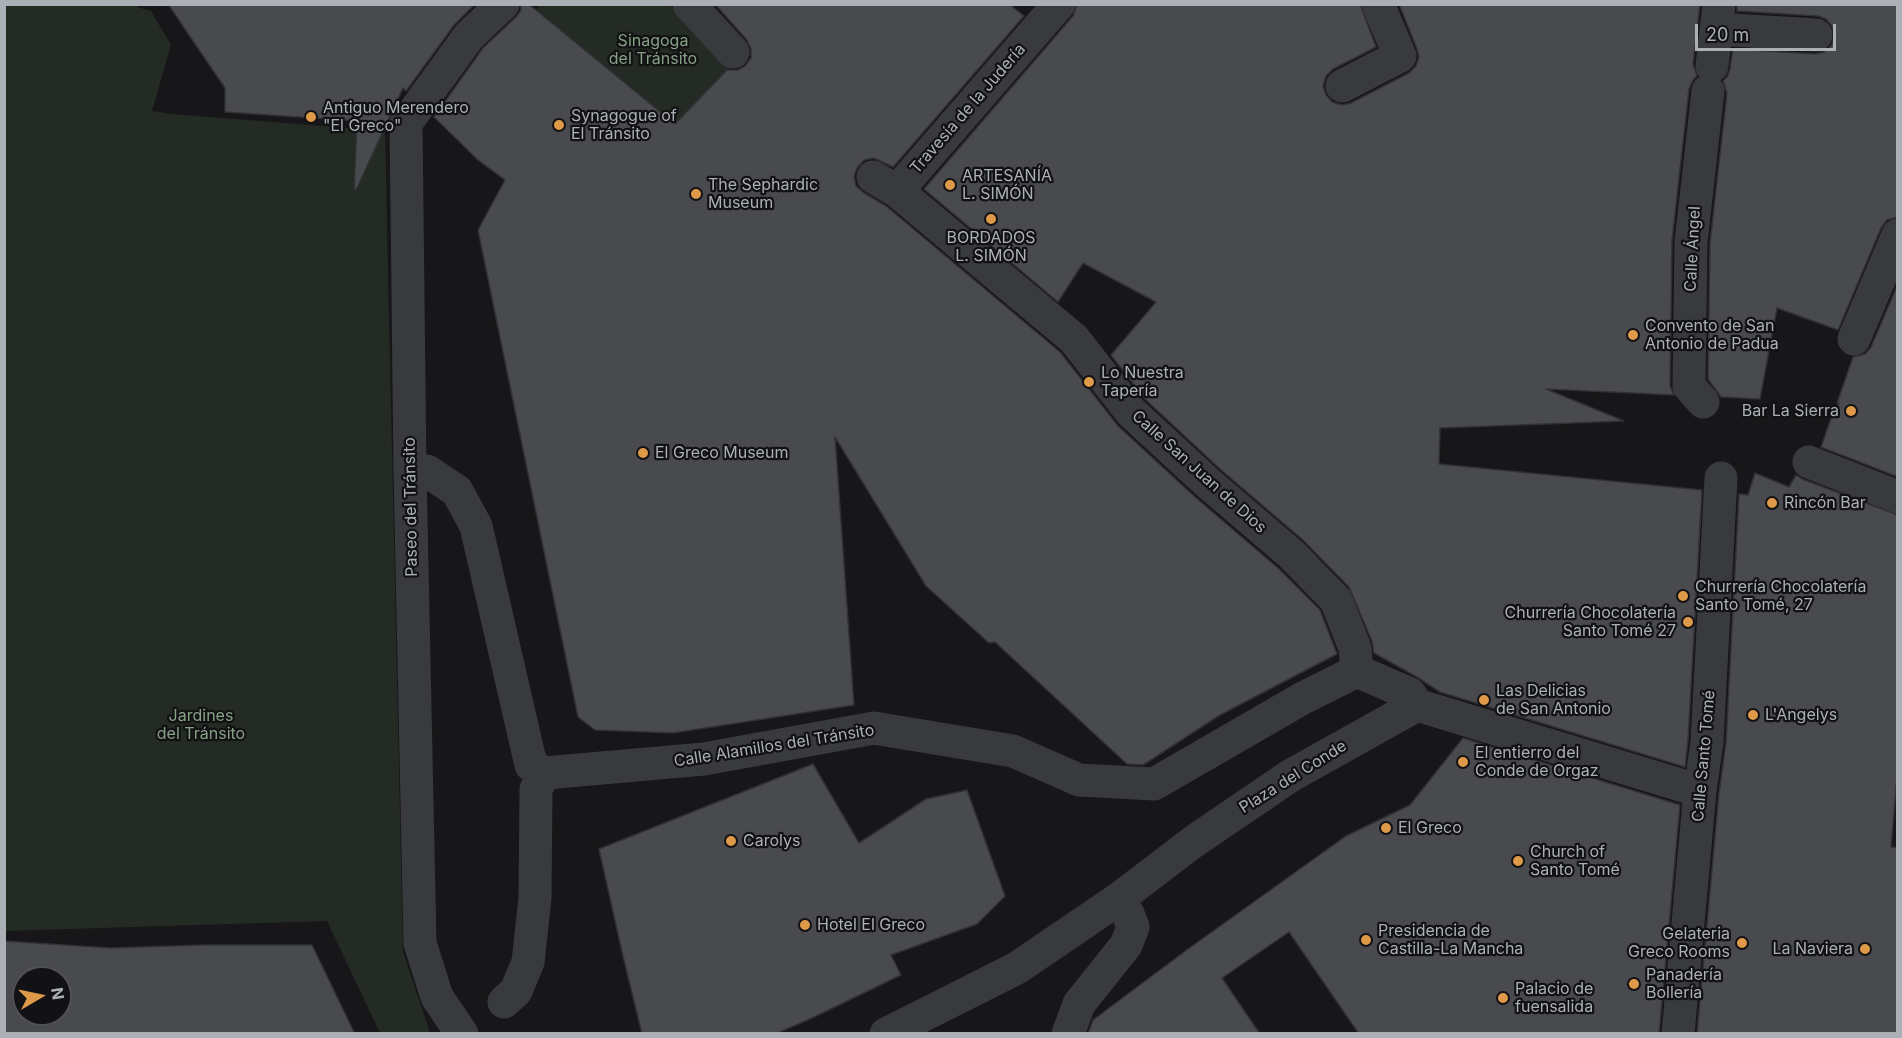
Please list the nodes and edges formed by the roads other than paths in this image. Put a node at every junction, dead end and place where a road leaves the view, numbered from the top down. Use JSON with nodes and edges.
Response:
{"nodes":[{"id":1,"x":502,"y":4,"type":"edge"},
{"id":2,"x":689,"y":4,"type":"edge"},
{"id":3,"x":1378,"y":4,"type":"edge"},
{"id":4,"x":1048,"y":16,"type":"edge"},
{"id":5,"x":1718,"y":17,"type":"edge"},
{"id":6,"x":1816,"y":35,"type":"dead end"},
{"id":7,"x":733,"y":52,"type":"dead end"},
{"id":8,"x":1342,"y":86,"type":"dead end"},
{"id":9,"x":885,"y":184,"type":"joint"},
{"id":10,"x":1898,"y":235,"type":"edge"},
{"id":11,"x":1854,"y":339,"type":"dead end"},
{"id":12,"x":1703,"y":402,"type":"dead end"},
{"id":13,"x":1809,"y":462,"type":"dead end"},
{"id":14,"x":410,"y":472,"type":"junction"},
{"id":15,"x":1722,"y":478,"type":"dead end"},
{"id":16,"x":1898,"y":497,"type":"edge"},
{"id":17,"x":1357,"y":671,"type":"junction"},
{"id":18,"x":1417,"y":705,"type":"junction"},
{"id":19,"x":545,"y":773,"type":"junction"},
{"id":20,"x":1700,"y":791,"type":"junction"},
{"id":21,"x":1117,"y":900,"type":"junction"},
{"id":22,"x":504,"y":1002,"type":"dead end"},
{"id":23,"x":462,"y":1034,"type":"edge"},
{"id":24,"x":886,"y":1034,"type":"edge"},
{"id":25,"x":1068,"y":1034,"type":"edge"},
{"id":26,"x":1678,"y":1034,"type":"edge"}],
"edges":[{"from":1,"to":14,"type":"street","name":"Paseo del Tránsito"},
{"from":2,"to":7,"type":"street"},
{"from":3,"to":8,"type":"street"},
{"from":4,"to":9,"type":"street","name":"Travesía de la Judería"},
{"from":5,"to":6,"type":"street"},
{"from":5,"to":12,"type":"street","name":"Calle Ángel"},
{"from":9,"to":17,"type":"street","name":"Calle San Juan de Dios"},
{"from":10,"to":11,"type":"street"},
{"from":13,"to":16,"type":"street"},
{"from":14,"to":19,"type":"street"},
{"from":14,"to":23,"type":"street","name":"Paseo del Tránsito"},
{"from":15,"to":20,"type":"street","name":"Calle Santo Tomé"},
{"from":17,"to":18,"type":"street"},
{"from":17,"to":19,"type":"street","name":"Calle Alamillos del Tránsito"},
{"from":18,"to":20,"type":"street"},
{"from":18,"to":21,"type":"street","name":"Plaza del Conde"},
{"from":19,"to":22,"type":"street"},
{"from":20,"to":26,"type":"street","name":"Calle Santo Tomé"},
{"from":21,"to":24,"type":"street","name":"Plaza del Conde"},
{"from":21,"to":25,"type":"street"}]}
